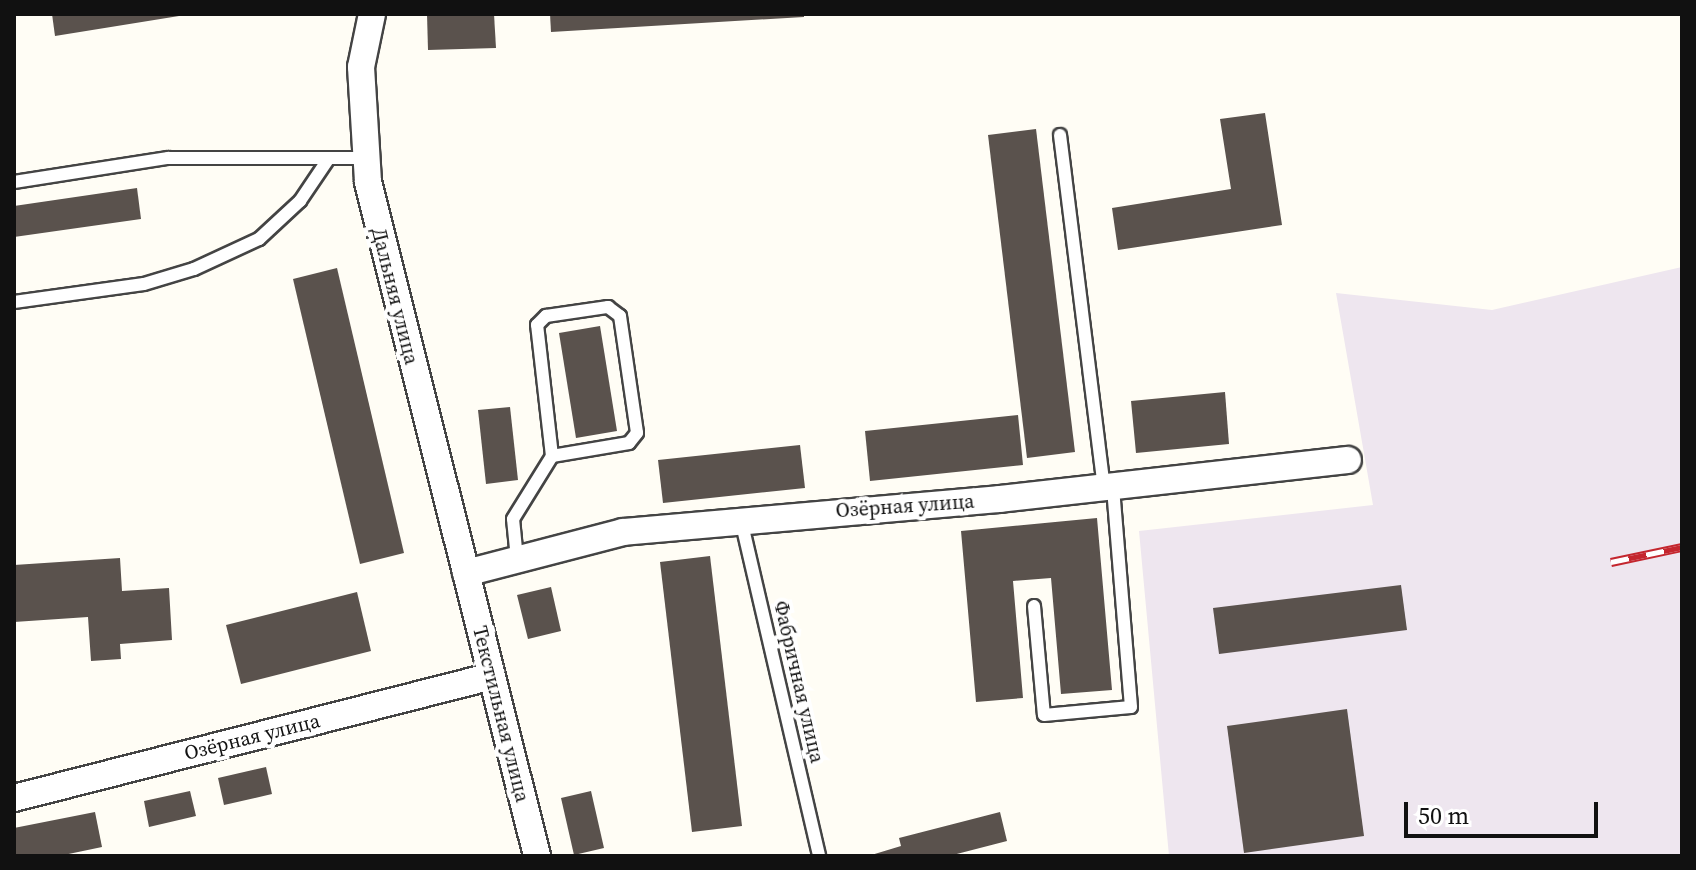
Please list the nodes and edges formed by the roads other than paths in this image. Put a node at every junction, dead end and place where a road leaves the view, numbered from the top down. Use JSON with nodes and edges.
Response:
{"nodes":[{"id":1,"x":372,"y":14,"type":"edge"},
{"id":2,"x":1060,"y":135,"type":"dead end"},
{"id":3,"x":329,"y":158,"type":"junction"},
{"id":4,"x":367,"y":158,"type":"junction"},
{"id":5,"x":14,"y":182,"type":"edge"},
{"id":6,"x":14,"y":302,"type":"edge"},
{"id":7,"x":552,"y":456,"type":"junction"},
{"id":8,"x":1348,"y":460,"type":"dead end"},
{"id":9,"x":1108,"y":487,"type":"junction"},
{"id":10,"x":741,"y":518,"type":"junction"},
{"id":11,"x":517,"y":559,"type":"junction"},
{"id":12,"x":466,"y":573,"type":"junction"},
{"id":13,"x":1034,"y":606,"type":"dead end"},
{"id":14,"x":490,"y":677,"type":"junction"},
{"id":15,"x":14,"y":798,"type":"edge"},
{"id":16,"x":537,"y":856,"type":"edge"},
{"id":17,"x":819,"y":856,"type":"edge"}],
"edges":[{"from":1,"to":4,"type":"street","name":"Дальняя улица"},
{"from":2,"to":9,"type":"lane"},
{"from":3,"to":4,"type":"lane"},
{"from":3,"to":5,"type":"lane"},
{"from":3,"to":6,"type":"lane"},
{"from":4,"to":12,"type":"street","name":"Дальняя улица"},
{"from":7,"to":7,"type":"lane"},
{"from":7,"to":11,"type":"lane"},
{"from":8,"to":9,"type":"street","name":"Озёрная улица"},
{"from":9,"to":10,"type":"street","name":"Озёрная улица"},
{"from":9,"to":13,"type":"lane"},
{"from":10,"to":11,"type":"street","name":"Озёрная улица"},
{"from":10,"to":17,"type":"lane","name":"Фабричная улица"},
{"from":11,"to":12,"type":"street","name":"Озёрная улица"},
{"from":12,"to":14,"type":"street","name":"Текстильная улица"},
{"from":14,"to":15,"type":"street","name":"Озёрная улица"},
{"from":14,"to":16,"type":"street","name":"Текстильная улица"}]}
